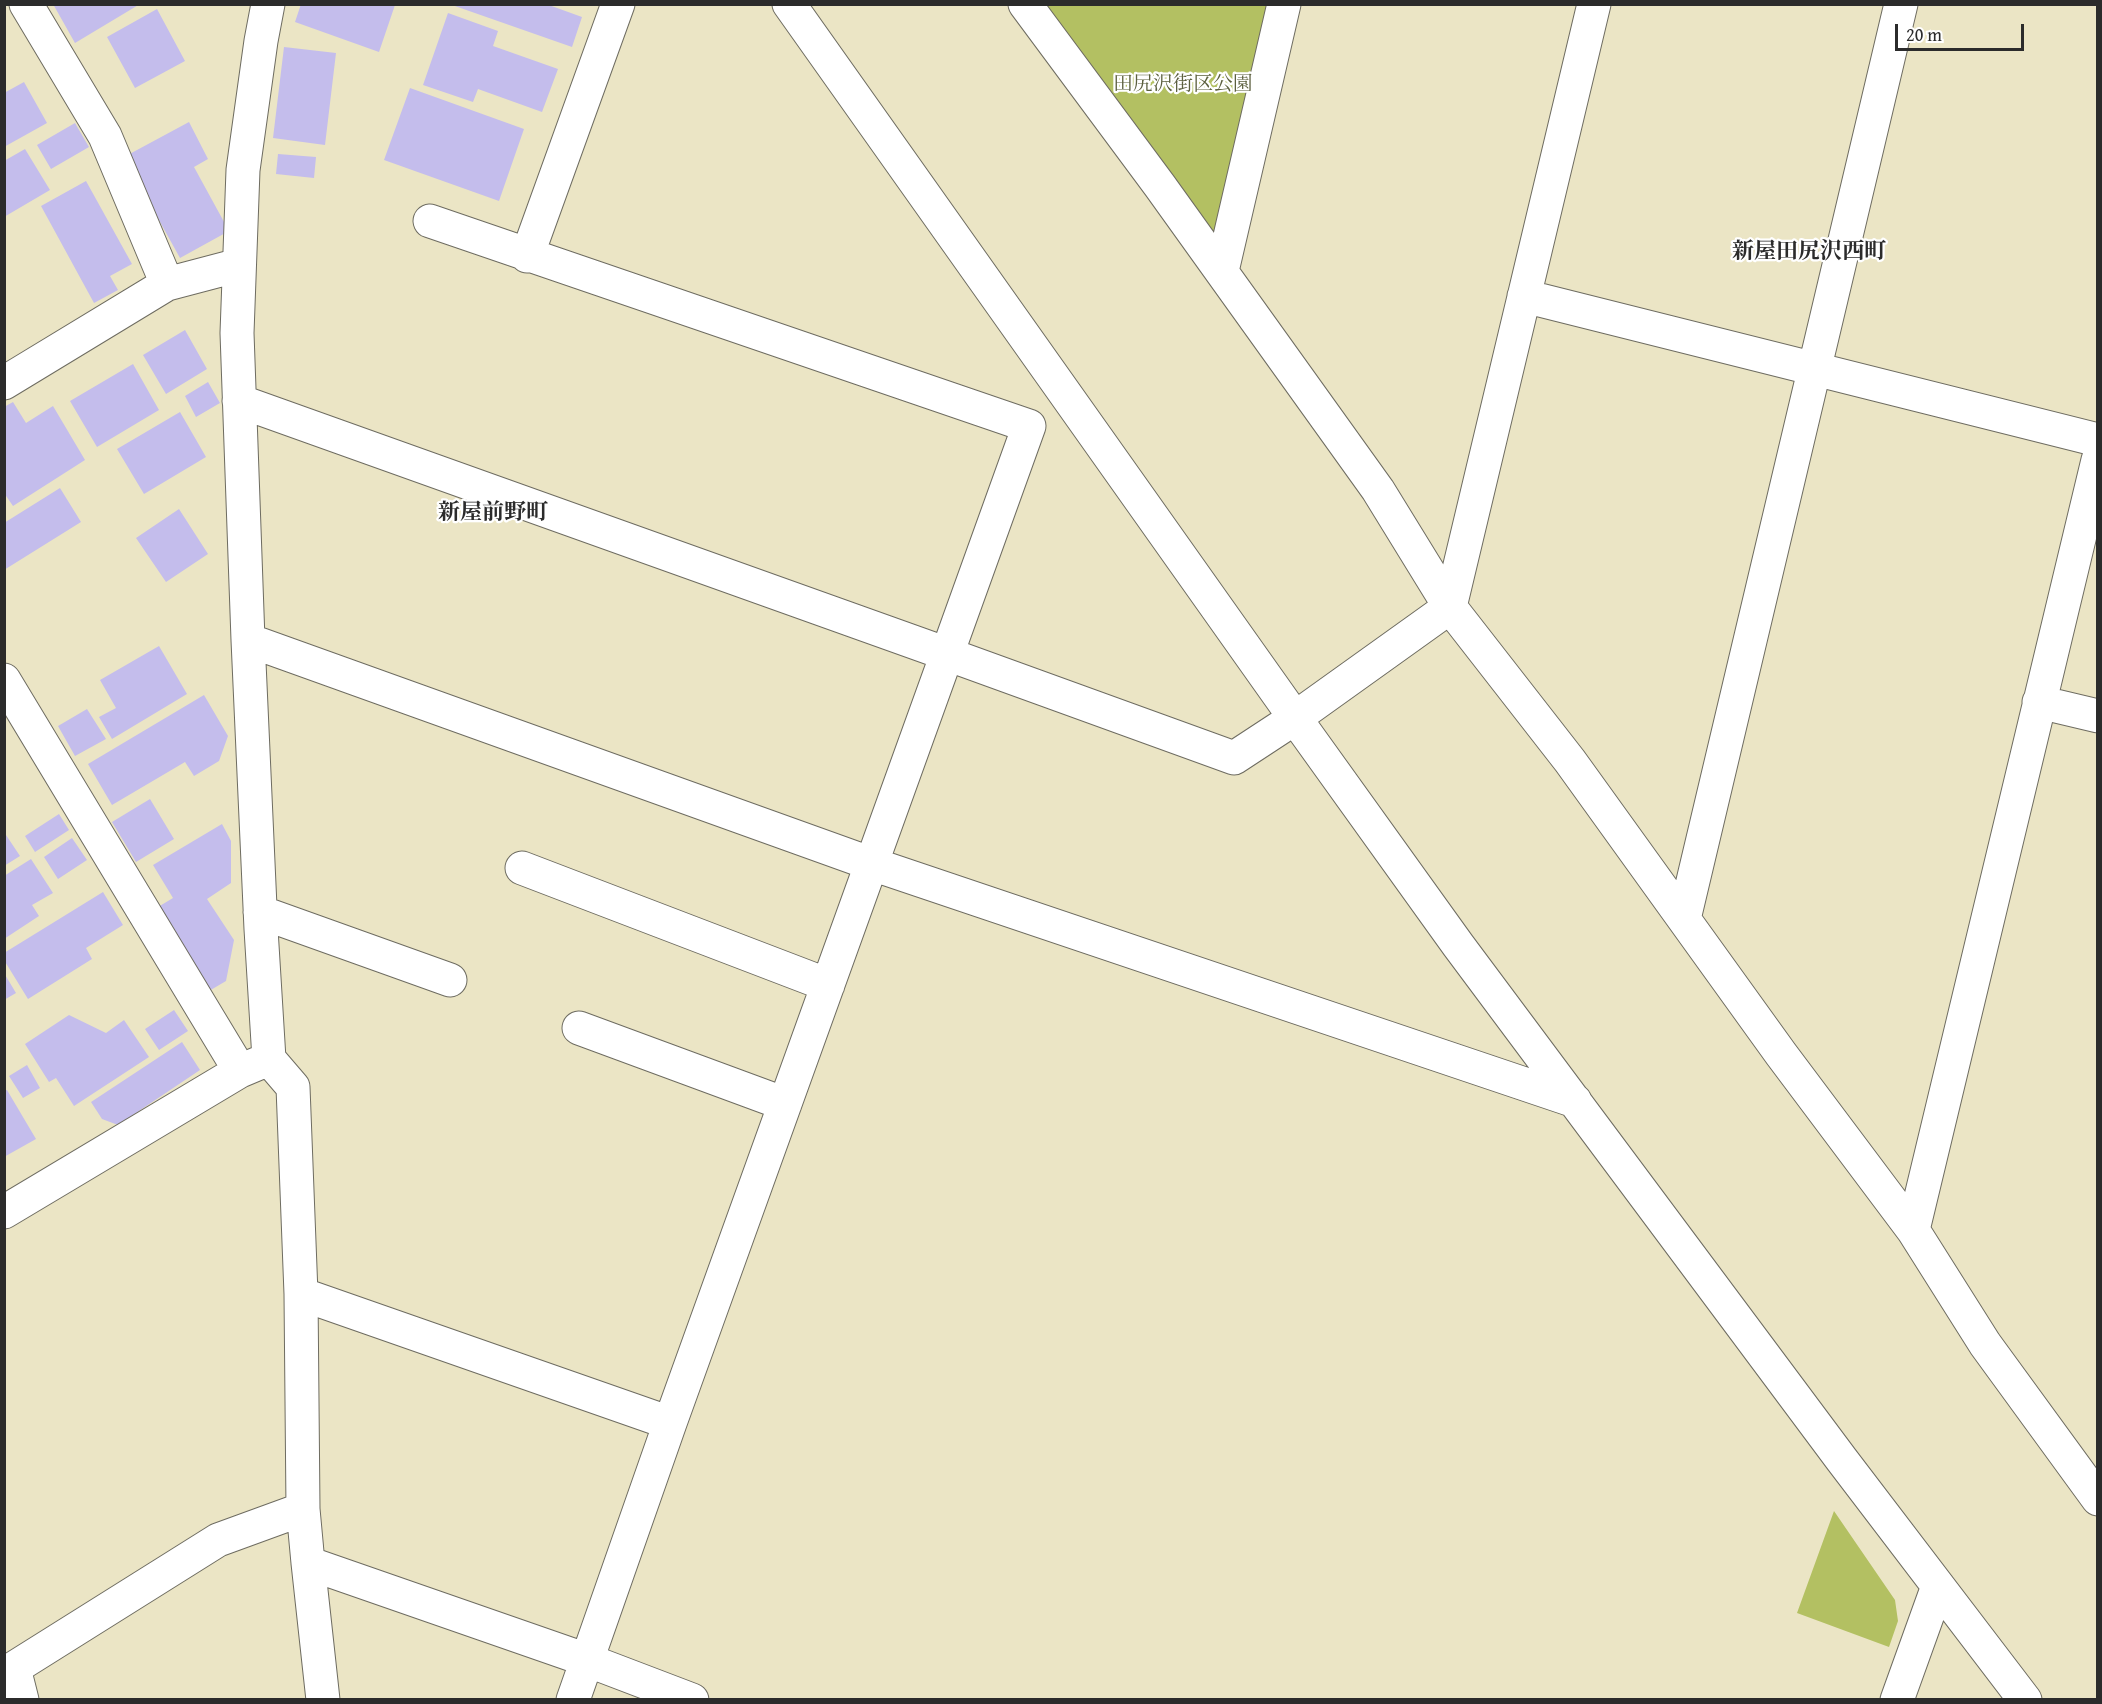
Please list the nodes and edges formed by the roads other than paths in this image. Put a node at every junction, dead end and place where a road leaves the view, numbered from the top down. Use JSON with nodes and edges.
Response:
{"nodes":[{"id":1,"x":26,"y":4,"type":"edge"},
{"id":2,"x":268,"y":4,"type":"edge"},
{"id":3,"x":618,"y":4,"type":"edge"},
{"id":4,"x":789,"y":4,"type":"edge"},
{"id":5,"x":1026,"y":4,"type":"edge"},
{"id":6,"x":1284,"y":4,"type":"edge"},
{"id":7,"x":1594,"y":4,"type":"edge"},
{"id":8,"x":1900,"y":4,"type":"edge"},
{"id":9,"x":430,"y":221,"type":"dead end"},
{"id":10,"x":527,"y":256,"type":"junction"},
{"id":11,"x":238,"y":265,"type":"junction"},
{"id":12,"x":1222,"y":271,"type":"junction"},
{"id":13,"x":167,"y":284,"type":"junction"},
{"id":14,"x":1524,"y":296,"type":"junction"},
{"id":15,"x":1814,"y":370,"type":"junction"},
{"id":16,"x":4,"y":382,"type":"edge"},
{"id":17,"x":239,"y":400,"type":"junction"},
{"id":18,"x":2097,"y":440,"type":"edge"},
{"id":19,"x":2097,"y":460,"type":"edge"},
{"id":20,"x":1450,"y":607,"type":"junction"},
{"id":21,"x":248,"y":640,"type":"junction"},
{"id":22,"x":946,"y":654,"type":"junction"},
{"id":23,"x":4,"y":680,"type":"edge"},
{"id":24,"x":2039,"y":702,"type":"junction"},
{"id":25,"x":2097,"y":716,"type":"edge"},
{"id":26,"x":1295,"y":718,"type":"junction"},
{"id":27,"x":872,"y":864,"type":"junction"},
{"id":28,"x":522,"y":868,"type":"dead end"},
{"id":29,"x":260,"y":912,"type":"junction"},
{"id":30,"x":1684,"y":919,"type":"junction"},
{"id":31,"x":450,"y":980,"type":"dead end"},
{"id":32,"x":828,"y":985,"type":"junction"},
{"id":33,"x":579,"y":1028,"type":"dead end"},
{"id":34,"x":255,"y":1065,"type":"junction"},
{"id":35,"x":1575,"y":1101,"type":"junction"},
{"id":36,"x":785,"y":1104,"type":"junction"},
{"id":37,"x":4,"y":1212,"type":"edge"},
{"id":38,"x":1913,"y":1230,"type":"junction"},
{"id":39,"x":301,"y":1294,"type":"junction"},
{"id":40,"x":670,"y":1423,"type":"junction"},
{"id":41,"x":2097,"y":1499,"type":"edge"},
{"id":42,"x":303,"y":1509,"type":"junction"},
{"id":43,"x":308,"y":1563,"type":"junction"},
{"id":44,"x":1938,"y":1586,"type":"junction"},
{"id":45,"x":586,"y":1660,"type":"junction"},
{"id":46,"x":22,"y":1700,"type":"edge"},
{"id":47,"x":323,"y":1700,"type":"edge"},
{"id":48,"x":573,"y":1700,"type":"edge"},
{"id":49,"x":692,"y":1700,"type":"edge"},
{"id":50,"x":1897,"y":1700,"type":"edge"},
{"id":51,"x":2025,"y":1700,"type":"edge"}],
"edges":[{"from":1,"to":13,"type":"street"},
{"from":2,"to":11,"type":"street"},
{"from":3,"to":10,"type":"street"},
{"from":4,"to":26,"type":"street"},
{"from":5,"to":12,"type":"street"},
{"from":6,"to":12,"type":"street"},
{"from":7,"to":14,"type":"street"},
{"from":8,"to":15,"type":"street"},
{"from":9,"to":10,"type":"street"},
{"from":10,"to":22,"type":"street"},
{"from":11,"to":13,"type":"street"},
{"from":11,"to":17,"type":"street"},
{"from":12,"to":20,"type":"street"},
{"from":13,"to":16,"type":"street"},
{"from":14,"to":15,"type":"street"},
{"from":14,"to":20,"type":"street"},
{"from":15,"to":18,"type":"street"},
{"from":15,"to":30,"type":"street"},
{"from":17,"to":21,"type":"street"},
{"from":17,"to":22,"type":"street"},
{"from":19,"to":24,"type":"street"},
{"from":20,"to":26,"type":"street"},
{"from":20,"to":30,"type":"street"},
{"from":21,"to":27,"type":"street"},
{"from":21,"to":29,"type":"street"},
{"from":22,"to":26,"type":"street"},
{"from":22,"to":27,"type":"street"},
{"from":23,"to":34,"type":"street"},
{"from":24,"to":25,"type":"street"},
{"from":24,"to":38,"type":"street"},
{"from":26,"to":35,"type":"street"},
{"from":27,"to":32,"type":"street"},
{"from":27,"to":35,"type":"street"},
{"from":28,"to":32,"type":"street"},
{"from":29,"to":31,"type":"street"},
{"from":29,"to":34,"type":"street"},
{"from":30,"to":38,"type":"street"},
{"from":32,"to":36,"type":"street"},
{"from":33,"to":36,"type":"street"},
{"from":34,"to":37,"type":"street"},
{"from":34,"to":39,"type":"street"},
{"from":35,"to":44,"type":"street"},
{"from":36,"to":40,"type":"street"},
{"from":38,"to":41,"type":"street"},
{"from":39,"to":40,"type":"street"},
{"from":39,"to":42,"type":"street"},
{"from":40,"to":45,"type":"street"},
{"from":42,"to":43,"type":"street"},
{"from":42,"to":46,"type":"street"},
{"from":43,"to":45,"type":"street"},
{"from":43,"to":47,"type":"street"},
{"from":44,"to":50,"type":"street"},
{"from":44,"to":51,"type":"street"},
{"from":45,"to":48,"type":"street"},
{"from":45,"to":49,"type":"street"}]}
